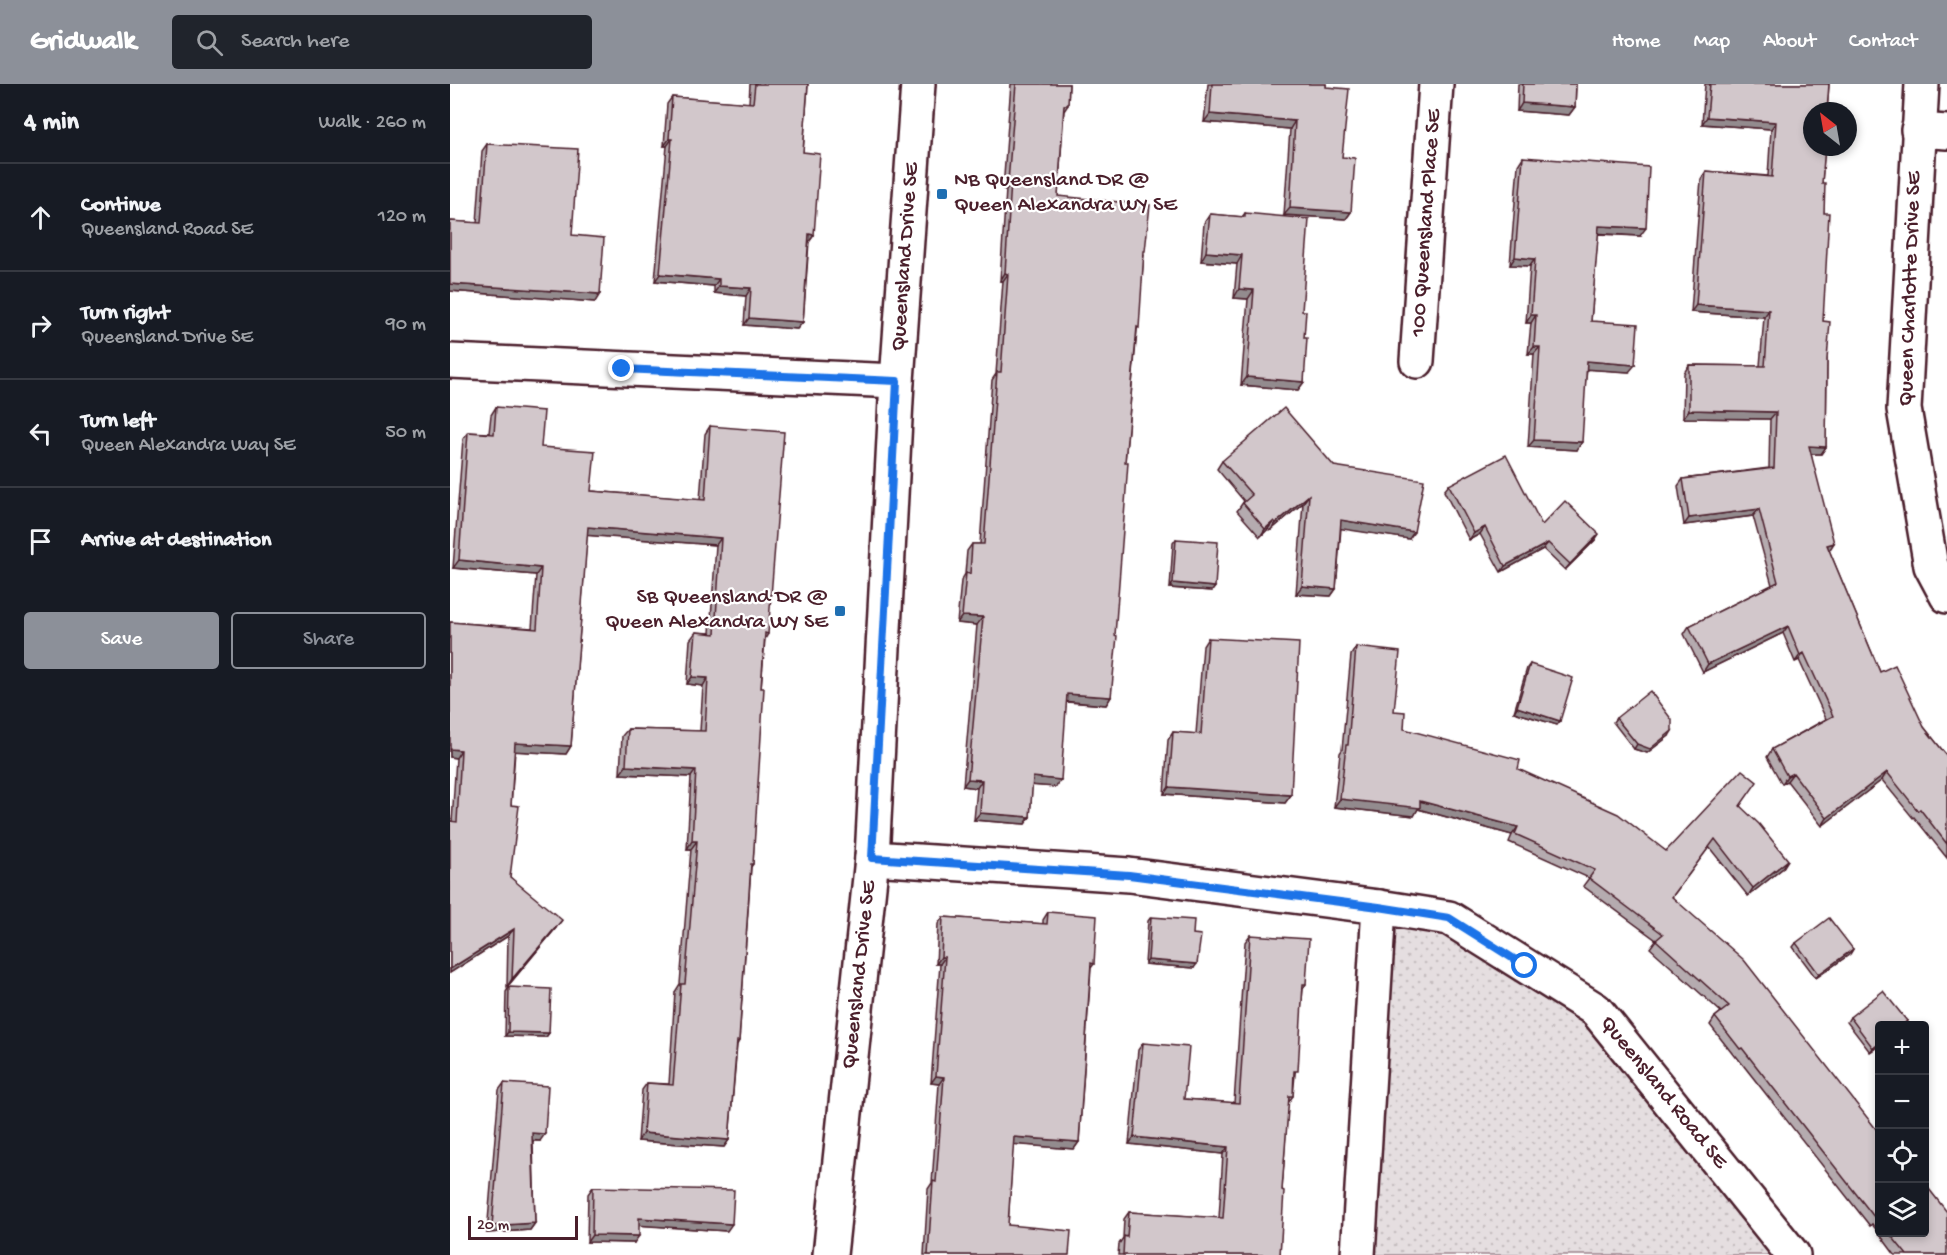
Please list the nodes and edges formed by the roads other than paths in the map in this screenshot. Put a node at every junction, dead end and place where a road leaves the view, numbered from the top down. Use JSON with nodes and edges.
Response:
{"nodes":[{"id":1,"x":918,"y":84,"type":"edge"},
{"id":2,"x":1436,"y":84,"type":"edge"},
{"id":3,"x":1922,"y":84,"type":"edge"},
{"id":4,"x":1932,"y":131,"type":"edge"},
{"id":5,"x":450,"y":361,"type":"edge"},
{"id":6,"x":1418,"y":361,"type":"dead end"},
{"id":7,"x":897,"y":381,"type":"junction"},
{"id":8,"x":1947,"y":596,"type":"edge"},
{"id":9,"x":872,"y":858,"type":"junction"},
{"id":10,"x":1379,"y":907,"type":"junction"},
{"id":11,"x":830,"y":1255,"type":"edge"},
{"id":12,"x":1358,"y":1255,"type":"edge"},
{"id":13,"x":1793,"y":1255,"type":"edge"}],
"edges":[{"from":1,"to":7,"type":"street","name":"Queensland Drive SE"},
{"from":2,"to":6,"type":"street","name":"100 Queensland Place SE"},
{"from":3,"to":4,"type":"street","name":"Queen Charlotte Drive SE"},
{"from":4,"to":8,"type":"street","name":"Queen Charlotte Drive SE"},
{"from":5,"to":7,"type":"street"},
{"from":7,"to":9,"type":"street","name":"Queensland Drive SE"},
{"from":9,"to":10,"type":"street","name":"Queensland Road SE"},
{"from":9,"to":11,"type":"street","name":"Queensland Drive SE"},
{"from":10,"to":12,"type":"street"},
{"from":10,"to":13,"type":"street","name":"Queensland Road SE"}]}
